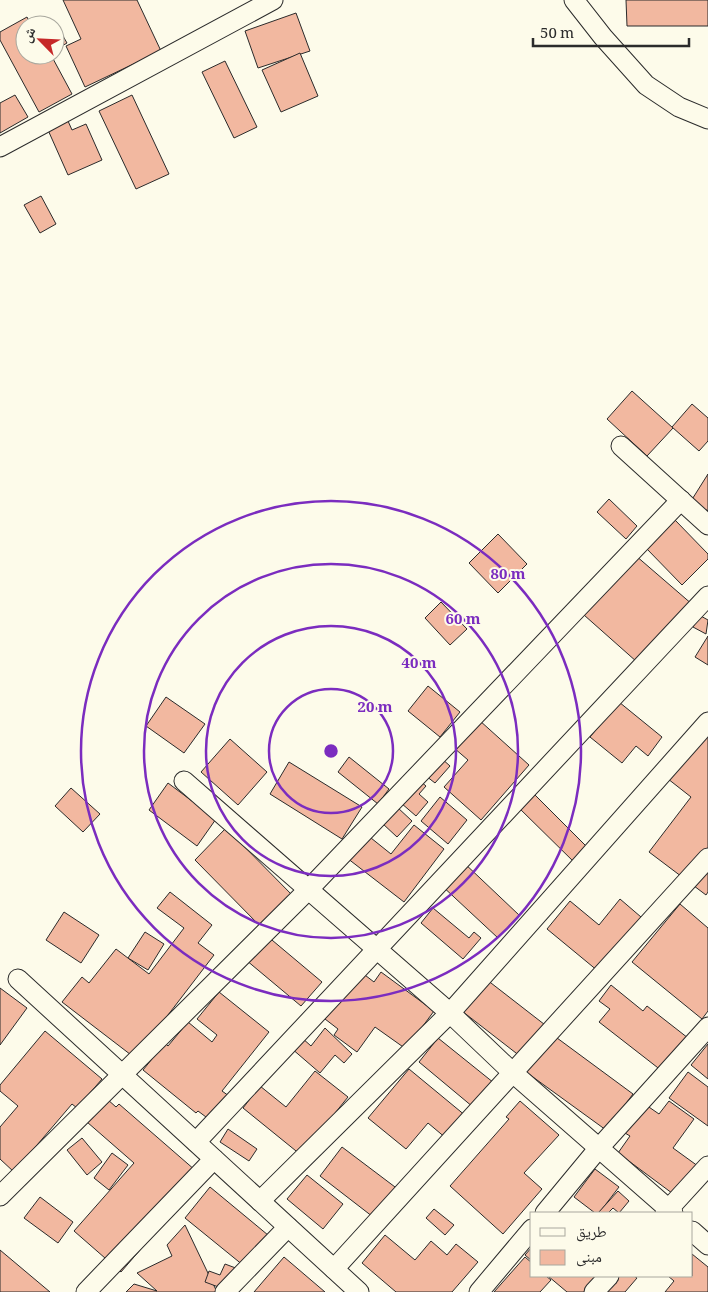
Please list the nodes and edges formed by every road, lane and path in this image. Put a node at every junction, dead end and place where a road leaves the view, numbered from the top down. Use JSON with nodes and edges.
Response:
{"nodes":[{"id":1,"x":273,"y":0,"type":"edge"},
{"id":2,"x":574,"y":0,"type":"edge"},
{"id":3,"x":708,"y":119,"type":"edge"},
{"id":4,"x":0,"y":147,"type":"edge"},
{"id":5,"x":621,"y":446,"type":"dead end"},
{"id":6,"x":681,"y":500,"type":"junction"},
{"id":7,"x":708,"y":524,"type":"edge"},
{"id":8,"x":708,"y":596,"type":"edge"},
{"id":9,"x":708,"y":722,"type":"edge"},
{"id":10,"x":184,"y":781,"type":"dead end"},
{"id":11,"x":708,"y":858,"type":"edge"},
{"id":12,"x":308,"y":890,"type":"junction"},
{"id":13,"x":378,"y":950,"type":"junction"},
{"id":14,"x":18,"y":979,"type":"dead end"},
{"id":15,"x":450,"y":1013,"type":"junction"},
{"id":16,"x":708,"y":1027,"type":"edge"},
{"id":17,"x":513,"y":1073,"type":"junction"},
{"id":18,"x":123,"y":1075,"type":"junction"},
{"id":19,"x":196,"y":1142,"type":"junction"},
{"id":20,"x":598,"y":1149,"type":"junction"},
{"id":21,"x":214,"y":1159,"type":"junction"},
{"id":22,"x":708,"y":1166,"type":"edge"},
{"id":23,"x":0,"y":1196,"type":"edge"},
{"id":24,"x":260,"y":1201,"type":"junction"},
{"id":25,"x":546,"y":1212,"type":"edge"},
{"id":26,"x":669,"y":1212,"type":"edge"},
{"id":27,"x":288,"y":1227,"type":"junction"},
{"id":28,"x":530,"y":1231,"type":"edge"},
{"id":29,"x":693,"y":1231,"type":"edge"},
{"id":30,"x":708,"y":1245,"type":"edge"},
{"id":31,"x":334,"y":1269,"type":"junction"},
{"id":32,"x":608,"y":1277,"type":"edge"},
{"id":33,"x":86,"y":1292,"type":"edge"},
{"id":34,"x":225,"y":1292,"type":"edge"},
{"id":35,"x":359,"y":1292,"type":"edge"},
{"id":36,"x":479,"y":1292,"type":"edge"},
{"id":37,"x":594,"y":1292,"type":"edge"}],
"edges":[{"from":1,"to":4,"type":"street"},
{"from":2,"to":3,"type":"street"},
{"from":5,"to":6,"type":"street"},
{"from":6,"to":7,"type":"street"},
{"from":6,"to":12,"type":"street"},
{"from":8,"to":13,"type":"street"},
{"from":9,"to":15,"type":"street"},
{"from":10,"to":12,"type":"street"},
{"from":11,"to":17,"type":"street"},
{"from":12,"to":13,"type":"street"},
{"from":12,"to":18,"type":"street"},
{"from":13,"to":15,"type":"street"},
{"from":13,"to":19,"type":"street"},
{"from":14,"to":18,"type":"street"},
{"from":15,"to":17,"type":"street"},
{"from":15,"to":24,"type":"street"},
{"from":16,"to":20,"type":"street"},
{"from":17,"to":20,"type":"street"},
{"from":17,"to":31,"type":"street"},
{"from":18,"to":19,"type":"street"},
{"from":18,"to":23,"type":"street"},
{"from":19,"to":21,"type":"street"},
{"from":20,"to":25,"type":"street"},
{"from":20,"to":26,"type":"street"},
{"from":21,"to":24,"type":"street"},
{"from":21,"to":33,"type":"street"},
{"from":22,"to":26,"type":"street"},
{"from":24,"to":27,"type":"street"},
{"from":27,"to":31,"type":"street"},
{"from":27,"to":34,"type":"street"},
{"from":28,"to":36,"type":"street"},
{"from":29,"to":30,"type":"street"},
{"from":31,"to":35,"type":"street"},
{"from":32,"to":37,"type":"street"}]}
